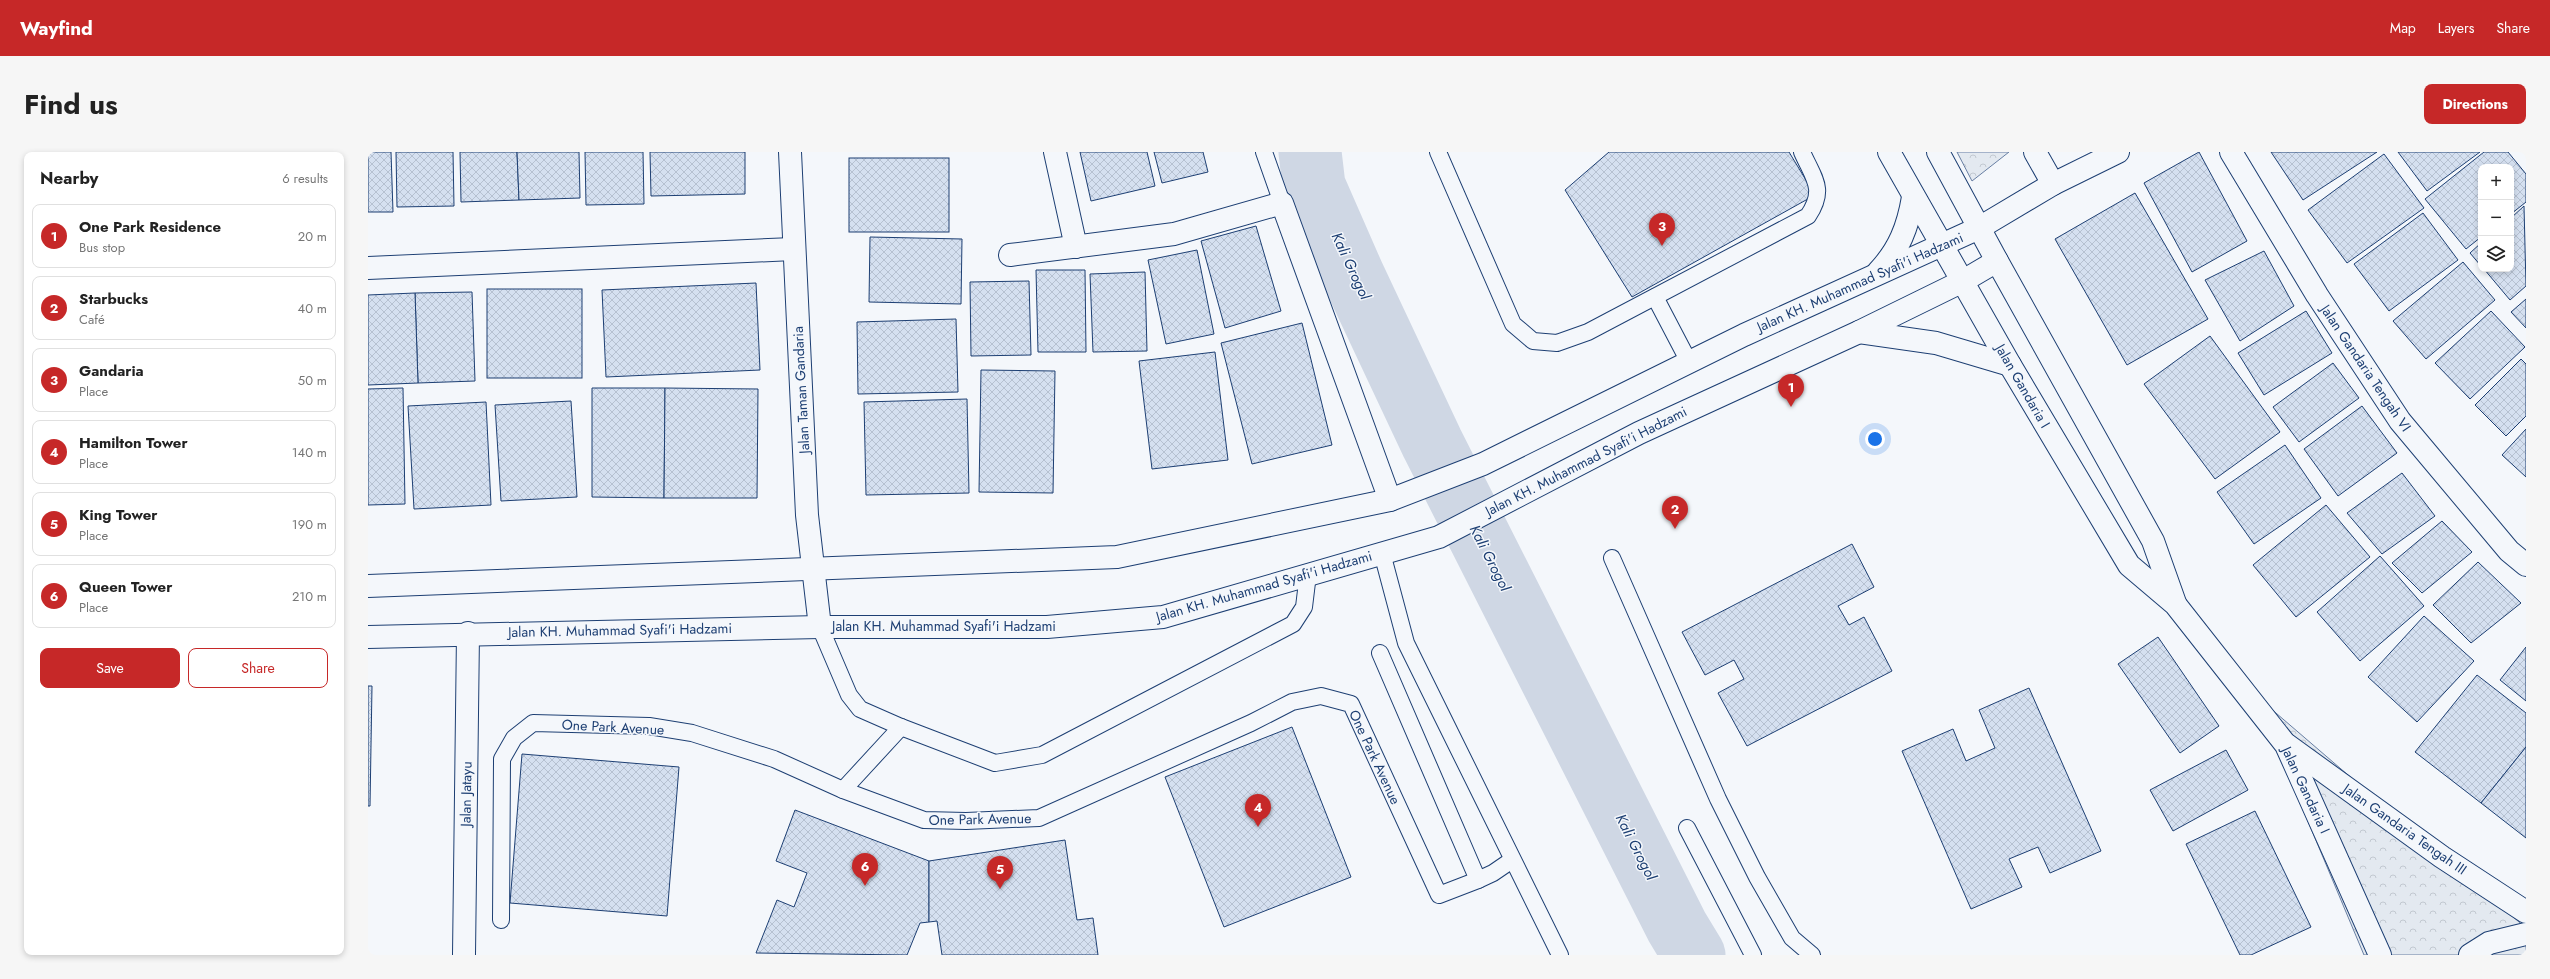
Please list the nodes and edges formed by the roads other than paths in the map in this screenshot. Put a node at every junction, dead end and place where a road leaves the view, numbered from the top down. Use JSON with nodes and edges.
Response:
{"nodes":[{"id":1,"x":790,"y":152,"type":"edge"},
{"id":2,"x":1055,"y":152,"type":"edge"},
{"id":3,"x":1264,"y":152,"type":"edge"},
{"id":4,"x":1438,"y":152,"type":"edge"},
{"id":5,"x":1802,"y":152,"type":"edge"},
{"id":6,"x":1889,"y":152,"type":"edge"},
{"id":7,"x":1938,"y":152,"type":"edge"},
{"id":8,"x":2035,"y":152,"type":"edge"},
{"id":9,"x":2118,"y":152,"type":"edge"},
{"id":10,"x":2232,"y":152,"type":"edge"},
{"id":11,"x":2053,"y":184,"type":"junction"},
{"id":12,"x":1913,"y":197,"type":"junction"},
{"id":13,"x":1282,"y":203,"type":"junction"},
{"id":14,"x":1979,"y":228,"type":"junction"},
{"id":15,"x":1942,"y":245,"type":"junction"},
{"id":16,"x":1076,"y":247,"type":"junction"},
{"id":17,"x":794,"y":249,"type":"junction"},
{"id":18,"x":1010,"y":254,"type":"dead end"},
{"id":19,"x":1997,"y":262,"type":"junction"},
{"id":20,"x":368,"y":268,"type":"edge"},
{"id":21,"x":1872,"y":277,"type":"junction"},
{"id":22,"x":1963,"y":281,"type":"junction"},
{"id":23,"x":1655,"y":297,"type":"junction"},
{"id":24,"x":1859,"y":332,"type":"junction"},
{"id":25,"x":1689,"y":362,"type":"junction"},
{"id":26,"x":2010,"y":365,"type":"junction"},
{"id":27,"x":1390,"y":500,"type":"junction"},
{"id":28,"x":1382,"y":553,"type":"junction"},
{"id":29,"x":1612,"y":558,"type":"dead end"},
{"id":30,"x":2526,"y":565,"type":"edge"},
{"id":31,"x":814,"y":567,"type":"junction"},
{"id":32,"x":1308,"y":574,"type":"junction"},
{"id":33,"x":368,"y":586,"type":"edge"},
{"id":34,"x":2175,"y":604,"type":"junction"},
{"id":35,"x":820,"y":626,"type":"junction"},
{"id":36,"x":468,"y":634,"type":"junction"},
{"id":37,"x":368,"y":637,"type":"edge"},
{"id":38,"x":1380,"y":653,"type":"dead end"},
{"id":39,"x":901,"y":727,"type":"junction"},
{"id":40,"x":2286,"y":745,"type":"junction"},
{"id":41,"x":843,"y":790,"type":"junction"},
{"id":42,"x":1687,"y":828,"type":"dead end"},
{"id":43,"x":1512,"y":860,"type":"junction"},
{"id":44,"x":1478,"y":880,"type":"junction"},
{"id":45,"x":2526,"y":912,"type":"edge"},
{"id":46,"x":501,"y":920,"type":"dead end"},
{"id":47,"x":2526,"y":934,"type":"edge"},
{"id":48,"x":464,"y":955,"type":"edge"},
{"id":49,"x":1560,"y":955,"type":"edge"},
{"id":50,"x":1753,"y":955,"type":"edge"},
{"id":51,"x":1812,"y":955,"type":"edge"},
{"id":52,"x":2380,"y":955,"type":"edge"},
{"id":53,"x":2470,"y":955,"type":"edge"}],
"edges":[{"from":1,"to":17,"type":"main road","name":"Jalan Taman Gandaria"},
{"from":2,"to":16,"type":"main road"},
{"from":3,"to":13,"type":"lane"},
{"from":4,"to":23,"type":"lane"},
{"from":5,"to":23,"type":"lane"},
{"from":6,"to":12,"type":"main road","name":"Jalan Gandaria I"},
{"from":7,"to":14,"type":"main road","name":"Jalan Gandaria I"},
{"from":8,"to":11,"type":"main road"},
{"from":9,"to":11,"type":"main road","name":"Jalan KH. Muhammad Syafi'i Hadzami"},
{"from":10,"to":30,"type":"main road","name":"Jalan Gandaria Tengah VI"},
{"from":11,"to":14,"type":"main road","name":"Jalan KH. Muhammad Syafi'i Hadzami"},
{"from":12,"to":15,"type":"main road","name":"Jalan Gandaria I"},
{"from":12,"to":21,"type":"main road"},
{"from":13,"to":16,"type":"main road"},
{"from":13,"to":27,"type":"main road"},
{"from":14,"to":15,"type":"main road","name":"Jalan KH. Muhammad Syafi'i Hadzami"},
{"from":14,"to":19,"type":"main road","name":"Jalan Gandaria I"},
{"from":15,"to":21,"type":"main road","name":"Jalan KH. Muhammad Syafi'i Hadzami"},
{"from":15,"to":22,"type":"main road","name":"Jalan Gandaria I"},
{"from":16,"to":18,"type":"main road"},
{"from":17,"to":20,"type":"main road"},
{"from":17,"to":31,"type":"main road","name":"Jalan Taman Gandaria"},
{"from":19,"to":22,"type":"main road","name":"Jalan KH. Muhammad Syafi'i Hadzami"},
{"from":19,"to":34,"type":"main road","name":"Jalan Gandaria I"},
{"from":21,"to":25,"type":"main road","name":"Jalan KH. Muhammad Syafi'i Hadzami"},
{"from":22,"to":24,"type":"main road","name":"Jalan KH. Muhammad Syafi'i Hadzami"},
{"from":22,"to":26,"type":"main road","name":"Jalan Gandaria I"},
{"from":23,"to":25,"type":"lane"},
{"from":24,"to":26,"type":"main road"},
{"from":24,"to":28,"type":"main road","name":"Jalan KH. Muhammad Syafi'i Hadzami"},
{"from":25,"to":27,"type":"main road","name":"Jalan KH. Muhammad Syafi'i Hadzami"},
{"from":26,"to":34,"type":"main road","name":"Jalan Gandaria I"},
{"from":27,"to":31,"type":"main road","name":"Jalan KH. Muhammad Syafi'i Hadzami"},
{"from":28,"to":32,"type":"main road","name":"Jalan KH. Muhammad Syafi'i Hadzami"},
{"from":28,"to":43,"type":"lane"},
{"from":29,"to":51,"type":"lane"},
{"from":31,"to":33,"type":"main road","name":"Jalan KH. Muhammad Syafi'i Hadzami"},
{"from":31,"to":35,"type":"main road","name":"Jalan Taman Gandaria"},
{"from":32,"to":35,"type":"main road","name":"Jalan KH. Muhammad Syafi'i Hadzami"},
{"from":32,"to":39,"type":"lane"},
{"from":34,"to":40,"type":"main road","name":"Jalan Gandaria I"},
{"from":35,"to":36,"type":"main road","name":"Jalan KH. Muhammad Syafi'i Hadzami"},
{"from":35,"to":39,"type":"lane"},
{"from":36,"to":37,"type":"main road","name":"Jalan KH. Muhammad Syafi'i Hadzami"},
{"from":36,"to":48,"type":"main road","name":"Jalan Jatayu"},
{"from":38,"to":44,"type":"lane"},
{"from":39,"to":41,"type":"lane"},
{"from":40,"to":45,"type":"main road","name":"Jalan Gandaria Tengah III"},
{"from":40,"to":52,"type":"main road","name":"Jalan Gandaria I"},
{"from":41,"to":44,"type":"lane","name":"One Park Avenue"},
{"from":41,"to":46,"type":"lane","name":"One Park Avenue"},
{"from":42,"to":50,"type":"lane"},
{"from":43,"to":44,"type":"lane","name":"One Park Avenue"},
{"from":43,"to":49,"type":"lane"},
{"from":47,"to":53,"type":"main road"}]}
